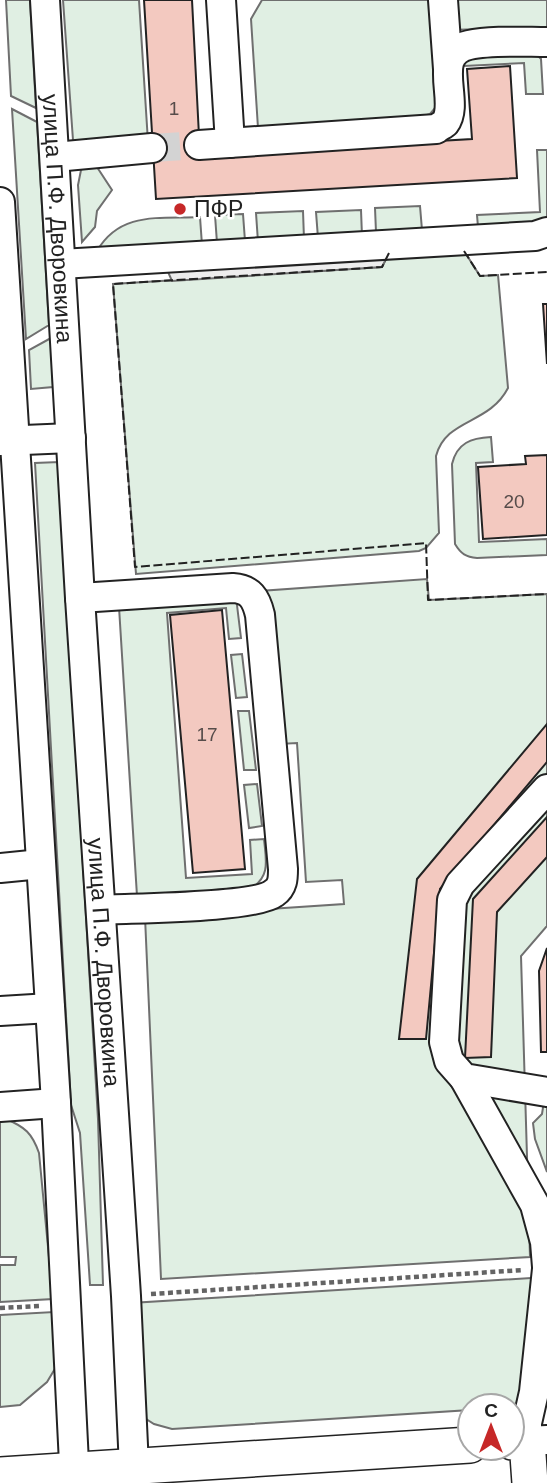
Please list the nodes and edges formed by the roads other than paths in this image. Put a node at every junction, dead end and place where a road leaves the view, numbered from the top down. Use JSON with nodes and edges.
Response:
{"nodes":[{"id":1,"x":45,"y":0,"type":"edge"},
{"id":2,"x":221,"y":0,"type":"edge"},
{"id":3,"x":443,"y":0,"type":"edge"},
{"id":4,"x":547,"y":42,"type":"edge"},
{"id":5,"x":448,"y":69,"type":"junction"},
{"id":6,"x":230,"y":143,"type":"junction"},
{"id":7,"x":199,"y":145,"type":"tunnel mouth"},
{"id":8,"x":152,"y":148,"type":"tunnel mouth"},
{"id":9,"x":55,"y":157,"type":"junction"},
{"id":10,"x":0,"y":202,"type":"edge"},
{"id":11,"x":547,"y":232,"type":"edge"},
{"id":12,"x":61,"y":264,"type":"junction"},
{"id":13,"x":71,"y":438,"type":"junction"},
{"id":14,"x":7,"y":441,"type":"edge"},
{"id":15,"x":80,"y":598,"type":"junction"},
{"id":16,"x":547,"y":789,"type":"edge"},
{"id":17,"x":41,"y":864,"type":"junction"},
{"id":18,"x":0,"y":867,"type":"edge"},
{"id":19,"x":101,"y":910,"type":"junction"},
{"id":20,"x":50,"y":1008,"type":"junction"},
{"id":21,"x":0,"y":1011,"type":"edge"},
{"id":22,"x":464,"y":1078,"type":"junction"},
{"id":23,"x":547,"y":1092,"type":"edge"},
{"id":24,"x":55,"y":1103,"type":"junction"},
{"id":25,"x":0,"y":1108,"type":"edge"},
{"id":26,"x":542,"y":1268,"type":"edge"},
{"id":27,"x":529,"y":1441,"type":"edge"},
{"id":28,"x":456,"y":1446,"type":"edge"},
{"id":29,"x":0,"y":1475,"type":"edge"},
{"id":30,"x":129,"y":1475,"type":"edge"},
{"id":31,"x":75,"y":1477,"type":"edge"},
{"id":32,"x":530,"y":1483,"type":"edge"}],
"edges":[{"from":1,"to":9,"type":"street","name":"улица П.Ф. Дворовкина"},
{"from":2,"to":6,"type":"street"},
{"from":3,"to":5,"type":"street"},
{"from":4,"to":5,"type":"street"},
{"from":5,"to":6,"type":"street"},
{"from":6,"to":7,"type":"street"},
{"from":8,"to":9,"type":"street"},
{"from":9,"to":12,"type":"street","name":"улица П.Ф. Дворовкина"},
{"from":10,"to":14,"type":"street"},
{"from":11,"to":12,"type":"street"},
{"from":12,"to":13,"type":"street","name":"улица П.Ф. Дворовкина"},
{"from":13,"to":14,"type":"street"},
{"from":13,"to":15,"type":"street","name":"улица П.Ф. Дворовкина"},
{"from":14,"to":17,"type":"street"},
{"from":15,"to":19,"type":"street","name":"улица П.Ф. Дворовкина"},
{"from":15,"to":19,"type":"street"},
{"from":16,"to":22,"type":"street"},
{"from":17,"to":18,"type":"street"},
{"from":17,"to":20,"type":"street"},
{"from":19,"to":30,"type":"street","name":"улица П.Ф. Дворовкина"},
{"from":20,"to":21,"type":"street"},
{"from":20,"to":24,"type":"street"},
{"from":22,"to":23,"type":"street"},
{"from":22,"to":26,"type":"street"},
{"from":24,"to":25,"type":"street"},
{"from":24,"to":31,"type":"street"},
{"from":26,"to":27,"type":"street"},
{"from":27,"to":32,"type":"main road"},
{"from":28,"to":30,"type":"main road"},
{"from":29,"to":31,"type":"main road"},
{"from":30,"to":31,"type":"main road"}]}
